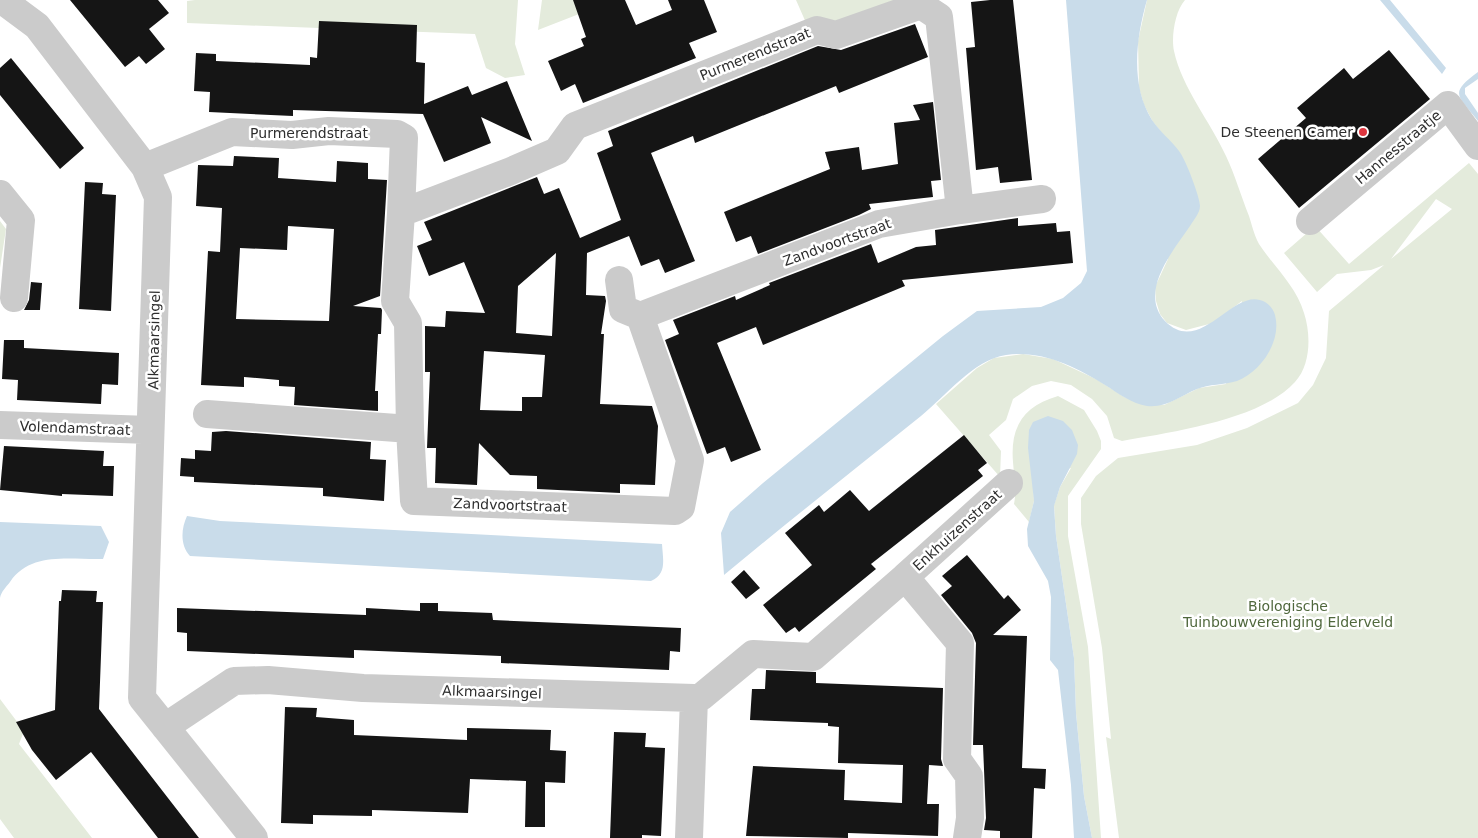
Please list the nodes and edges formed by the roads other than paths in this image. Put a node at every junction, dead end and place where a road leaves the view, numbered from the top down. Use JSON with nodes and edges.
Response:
{"nodes":[{"id":1,"x":2,"y":0,"type":"edge"},
{"id":2,"x":1478,"y":146,"type":"edge"},
{"id":3,"x":145,"y":167,"type":"junction"},
{"id":4,"x":0,"y":194,"type":"edge"},
{"id":5,"x":1042,"y":199,"type":"dead end"},
{"id":6,"x":960,"y":210,"type":"junction"},
{"id":7,"x":401,"y":213,"type":"junction"},
{"id":8,"x":1310,"y":221,"type":"dead end"},
{"id":9,"x":619,"y":280,"type":"dead end"},
{"id":10,"x":14,"y":298,"type":"dead end"},
{"id":11,"x":640,"y":316,"type":"junction"},
{"id":12,"x":206,"y":414,"type":"dead end"},
{"id":13,"x":0,"y":425,"type":"edge"},
{"id":14,"x":410,"y":429,"type":"junction"},
{"id":15,"x":150,"y":430,"type":"junction"},
{"id":16,"x":1009,"y":483,"type":"dead end"},
{"id":17,"x":905,"y":577,"type":"junction"},
{"id":18,"x":694,"y":698,"type":"junction"},
{"id":19,"x":165,"y":727,"type":"junction"},
{"id":20,"x":254,"y":838,"type":"edge"},
{"id":21,"x":689,"y":838,"type":"edge"},
{"id":22,"x":967,"y":838,"type":"edge"}],
"edges":[{"from":1,"to":3,"type":"street","name":"Alkmaarsingel"},
{"from":2,"to":8,"type":"street","name":"Hannesstraatje"},
{"from":3,"to":7,"type":"street","name":"Purmerendstraat"},
{"from":3,"to":15,"type":"street","name":"Alkmaarsingel"},
{"from":4,"to":10,"type":"street"},
{"from":5,"to":6,"type":"street","name":"Zandvoortstraat"},
{"from":6,"to":7,"type":"street","name":"Purmerendstraat"},
{"from":6,"to":11,"type":"street","name":"Zandvoortstraat"},
{"from":7,"to":14,"type":"street","name":"Purmerendstraat"},
{"from":9,"to":11,"type":"street"},
{"from":11,"to":14,"type":"street","name":"Zandvoortstraat"},
{"from":12,"to":14,"type":"street"},
{"from":13,"to":15,"type":"street","name":"Volendamstraat"},
{"from":15,"to":19,"type":"street","name":"Alkmaarsingel"},
{"from":16,"to":17,"type":"street","name":"Enkhuizenstraat"},
{"from":17,"to":18,"type":"street","name":"Enkhuizenstraat"},
{"from":17,"to":22,"type":"street","name":"Enkhuizenstraat"},
{"from":18,"to":19,"type":"street","name":"Alkmaarsingel"},
{"from":18,"to":21,"type":"street"},
{"from":19,"to":20,"type":"street","name":"Alkmaarsingel"}]}
